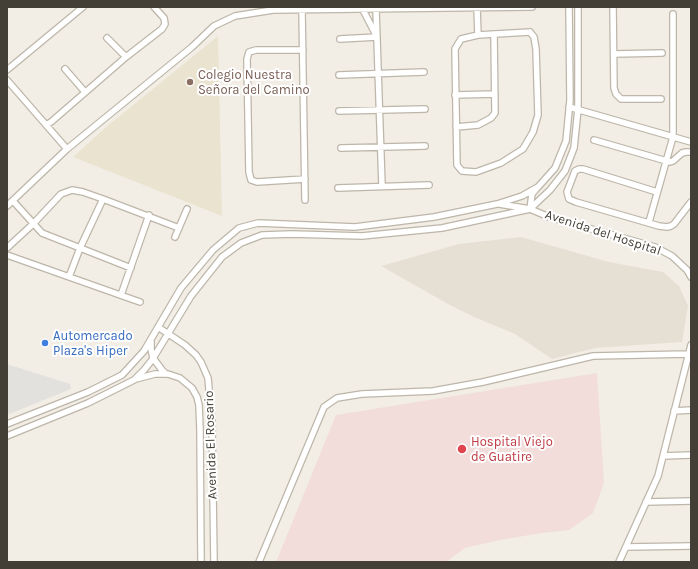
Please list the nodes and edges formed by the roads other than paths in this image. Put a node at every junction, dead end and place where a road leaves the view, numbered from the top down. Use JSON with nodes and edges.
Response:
{"nodes":[{"id":1,"x":83,"y":7,"type":"edge"},
{"id":2,"x":154,"y":7,"type":"edge"},
{"id":3,"x":532,"y":7,"type":"edge"},
{"id":4,"x":569,"y":7,"type":"edge"},
{"id":5,"x":578,"y":7,"type":"edge"},
{"id":6,"x":613,"y":7,"type":"edge"},
{"id":7,"x":362,"y":8,"type":"edge"},
{"id":8,"x":477,"y":8,"type":"edge"},
{"id":9,"x":302,"y":10,"type":"junction"},
{"id":10,"x":376,"y":10,"type":"junction"},
{"id":11,"x":673,"y":14,"type":"dead end"},
{"id":12,"x":494,"y":34,"type":"junction"},
{"id":13,"x":478,"y":35,"type":"junction"},
{"id":14,"x":377,"y":37,"type":"junction"},
{"id":15,"x":107,"y":38,"type":"dead end"},
{"id":16,"x":340,"y":39,"type":"dead end"},
{"id":17,"x":303,"y":50,"type":"junction"},
{"id":18,"x":662,"y":53,"type":"dead end"},
{"id":19,"x":614,"y":54,"type":"junction"},
{"id":20,"x":126,"y":58,"type":"junction"},
{"id":21,"x":65,"y":69,"type":"dead end"},
{"id":22,"x":7,"y":70,"type":"edge"},
{"id":23,"x":424,"y":72,"type":"dead end"},
{"id":24,"x":378,"y":74,"type":"junction"},
{"id":25,"x":339,"y":75,"type":"dead end"},
{"id":26,"x":7,"y":80,"type":"edge"},
{"id":27,"x":85,"y":92,"type":"junction"},
{"id":28,"x":495,"y":94,"type":"junction"},
{"id":29,"x":455,"y":95,"type":"junction"},
{"id":30,"x":661,"y":99,"type":"dead end"},
{"id":31,"x":569,"y":106,"type":"junction"},
{"id":32,"x":425,"y":109,"type":"dead end"},
{"id":33,"x":578,"y":109,"type":"junction"},
{"id":34,"x":339,"y":111,"type":"dead end"},
{"id":35,"x":380,"y":111,"type":"junction"},
{"id":36,"x":46,"y":125,"type":"junction"},
{"id":37,"x":456,"y":127,"type":"junction"},
{"id":38,"x":673,"y":137,"type":"junction"},
{"id":39,"x":594,"y":140,"type":"dead end"},
{"id":40,"x":691,"y":142,"type":"edge"},
{"id":41,"x":425,"y":146,"type":"dead end"},
{"id":42,"x":381,"y":147,"type":"junction"},
{"id":43,"x":341,"y":148,"type":"dead end"},
{"id":44,"x":67,"y":149,"type":"junction"},
{"id":45,"x":691,"y":152,"type":"edge"},
{"id":46,"x":666,"y":160,"type":"junction"},
{"id":47,"x":305,"y":179,"type":"junction"},
{"id":48,"x":429,"y":185,"type":"dead end"},
{"id":49,"x":382,"y":186,"type":"junction"},
{"id":50,"x":538,"y":186,"type":"junction"},
{"id":51,"x":338,"y":188,"type":"dead end"},
{"id":52,"x":657,"y":192,"type":"junction"},
{"id":53,"x":103,"y":199,"type":"junction"},
{"id":54,"x":305,"y":200,"type":"dead end"},
{"id":55,"x":13,"y":201,"type":"junction"},
{"id":56,"x":691,"y":202,"type":"edge"},
{"id":57,"x":497,"y":204,"type":"junction"},
{"id":58,"x":7,"y":206,"type":"edge"},
{"id":59,"x":187,"y":209,"type":"dead end"},
{"id":60,"x":530,"y":209,"type":"junction"},
{"id":61,"x":149,"y":215,"type":"junction"},
{"id":62,"x":649,"y":222,"type":"junction"},
{"id":63,"x":34,"y":224,"type":"junction"},
{"id":64,"x":179,"y":228,"type":"junction"},
{"id":65,"x":175,"y":237,"type":"dead end"},
{"id":66,"x":7,"y":248,"type":"edge"},
{"id":67,"x":80,"y":248,"type":"junction"},
{"id":68,"x":7,"y":255,"type":"edge"},
{"id":69,"x":131,"y":268,"type":"junction"},
{"id":70,"x":70,"y":277,"type":"junction"},
{"id":71,"x":691,"y":277,"type":"edge"},
{"id":72,"x":121,"y":295,"type":"junction"},
{"id":73,"x":140,"y":302,"type":"dead end"},
{"id":74,"x":158,"y":327,"type":"junction"},
{"id":75,"x":168,"y":334,"type":"junction"},
{"id":76,"x":152,"y":337,"type":"junction"},
{"id":77,"x":691,"y":345,"type":"edge"},
{"id":78,"x":688,"y":354,"type":"junction"},
{"id":79,"x":153,"y":358,"type":"junction"},
{"id":80,"x":688,"y":365,"type":"edge"},
{"id":81,"x":166,"y":374,"type":"junction"},
{"id":82,"x":134,"y":380,"type":"junction"},
{"id":83,"x":691,"y":410,"type":"edge"},
{"id":84,"x":674,"y":411,"type":"junction"},
{"id":85,"x":7,"y":424,"type":"edge"},
{"id":86,"x":7,"y":436,"type":"edge"},
{"id":87,"x":691,"y":455,"type":"edge"},
{"id":88,"x":663,"y":456,"type":"junction"},
{"id":89,"x":691,"y":501,"type":"edge"},
{"id":90,"x":646,"y":502,"type":"junction"},
{"id":91,"x":691,"y":546,"type":"edge"},
{"id":92,"x":626,"y":547,"type":"junction"},
{"id":93,"x":201,"y":562,"type":"edge"},
{"id":94,"x":214,"y":562,"type":"edge"},
{"id":95,"x":259,"y":562,"type":"edge"},
{"id":96,"x":619,"y":562,"type":"edge"}],
"edges":[{"from":1,"to":22,"type":"street"},
{"from":2,"to":20,"type":"street"},
{"from":3,"to":8,"type":"street"},
{"from":4,"to":31,"type":"street"},
{"from":5,"to":33,"type":"street"},
{"from":6,"to":19,"type":"street"},
{"from":7,"to":9,"type":"street"},
{"from":7,"to":10,"type":"street"},
{"from":7,"to":14,"type":"street"},
{"from":8,"to":10,"type":"street"},
{"from":8,"to":13,"type":"street"},
{"from":9,"to":17,"type":"street"},
{"from":9,"to":44,"type":"street"},
{"from":10,"to":14,"type":"street"},
{"from":11,"to":38,"type":"street"},
{"from":12,"to":13,"type":"street"},
{"from":12,"to":28,"type":"street"},
{"from":12,"to":37,"type":"street"},
{"from":13,"to":29,"type":"street"},
{"from":14,"to":16,"type":"street"},
{"from":14,"to":24,"type":"street"},
{"from":15,"to":20,"type":"street"},
{"from":17,"to":47,"type":"street"},
{"from":17,"to":47,"type":"street"},
{"from":18,"to":19,"type":"street"},
{"from":19,"to":30,"type":"street"},
{"from":20,"to":27,"type":"street"},
{"from":21,"to":27,"type":"street"},
{"from":23,"to":24,"type":"street"},
{"from":24,"to":25,"type":"street"},
{"from":24,"to":35,"type":"street"},
{"from":26,"to":36,"type":"street"},
{"from":27,"to":36,"type":"street"},
{"from":28,"to":29,"type":"street"},
{"from":28,"to":37,"type":"street"},
{"from":29,"to":37,"type":"street"},
{"from":31,"to":33,"type":"street"},
{"from":31,"to":50,"type":"street"},
{"from":32,"to":35,"type":"street"},
{"from":33,"to":38,"type":"street"},
{"from":33,"to":60,"type":"street"},
{"from":34,"to":35,"type":"street"},
{"from":35,"to":42,"type":"street"},
{"from":36,"to":44,"type":"street"},
{"from":38,"to":40,"type":"street"},
{"from":38,"to":46,"type":"street"},
{"from":39,"to":46,"type":"street"},
{"from":41,"to":42,"type":"street"},
{"from":42,"to":43,"type":"street"},
{"from":42,"to":49,"type":"street"},
{"from":44,"to":55,"type":"street"},
{"from":45,"to":46,"type":"street"},
{"from":46,"to":52,"type":"street"},
{"from":47,"to":54,"type":"street"},
{"from":48,"to":49,"type":"street"},
{"from":49,"to":51,"type":"street"},
{"from":50,"to":57,"type":"street"},
{"from":50,"to":60,"type":"street","name":"Avenida del Hospital"},
{"from":52,"to":62,"type":"street"},
{"from":52,"to":62,"type":"street"},
{"from":53,"to":61,"type":"street"},
{"from":53,"to":63,"type":"street"},
{"from":53,"to":67,"type":"street"},
{"from":55,"to":58,"type":"street"},
{"from":55,"to":63,"type":"street"},
{"from":56,"to":62,"type":"street"},
{"from":57,"to":60,"type":"street","name":"Avenida del Hospital"},
{"from":57,"to":74,"type":"street"},
{"from":59,"to":64,"type":"street"},
{"from":60,"to":71,"type":"street","name":"Avenida del Hospital"},
{"from":60,"to":75,"type":"street"},
{"from":61,"to":64,"type":"street"},
{"from":61,"to":69,"type":"street"},
{"from":63,"to":66,"type":"street"},
{"from":63,"to":67,"type":"street"},
{"from":64,"to":65,"type":"street"},
{"from":67,"to":69,"type":"street"},
{"from":67,"to":70,"type":"street"},
{"from":68,"to":70,"type":"street"},
{"from":69,"to":72,"type":"street"},
{"from":70,"to":72,"type":"street"},
{"from":72,"to":73,"type":"street"},
{"from":74,"to":75,"type":"street","name":"Avenida El Rosario"},
{"from":74,"to":76,"type":"street"},
{"from":75,"to":79,"type":"street"},
{"from":75,"to":94,"type":"street","name":"Avenida El Rosario"},
{"from":76,"to":79,"type":"street"},
{"from":76,"to":85,"type":"street"},
{"from":77,"to":78,"type":"street"},
{"from":78,"to":80,"type":"street"},
{"from":78,"to":95,"type":"street"},
{"from":79,"to":81,"type":"street","name":"Avenida El Rosario"},
{"from":79,"to":82,"type":"street"},
{"from":80,"to":84,"type":"street"},
{"from":81,"to":82,"type":"street","name":"Avenida El Rosario"},
{"from":81,"to":93,"type":"street","name":"Avenida El Rosario"},
{"from":82,"to":86,"type":"street"},
{"from":83,"to":84,"type":"street"},
{"from":84,"to":88,"type":"street"},
{"from":87,"to":88,"type":"street"},
{"from":88,"to":90,"type":"street"},
{"from":89,"to":90,"type":"street"},
{"from":90,"to":92,"type":"street"},
{"from":91,"to":92,"type":"street"},
{"from":92,"to":96,"type":"street"}]}
